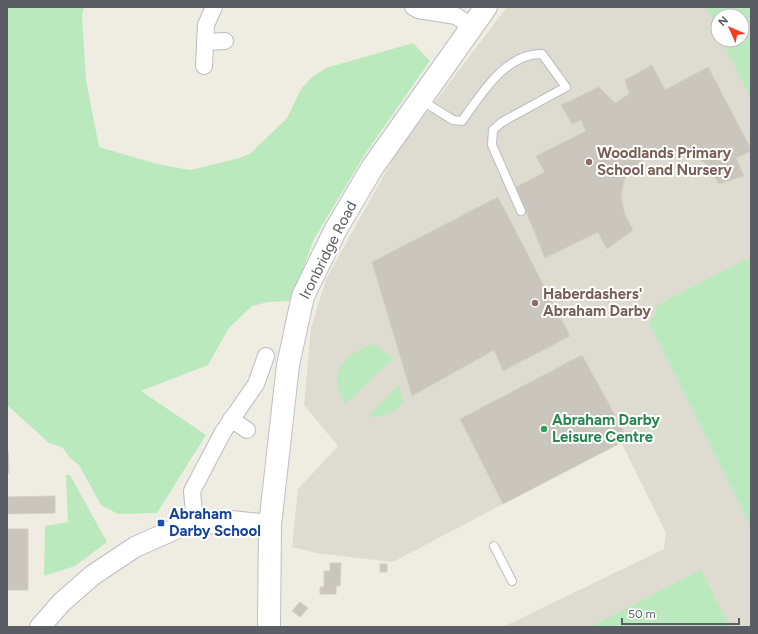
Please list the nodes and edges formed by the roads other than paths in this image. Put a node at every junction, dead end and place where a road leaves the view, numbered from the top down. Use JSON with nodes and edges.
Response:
{"nodes":[{"id":1,"x":214,"y":7,"type":"edge"},
{"id":2,"x":413,"y":7,"type":"edge"},
{"id":3,"x":486,"y":7,"type":"edge"},
{"id":4,"x":471,"y":26,"type":"junction"},
{"id":5,"x":225,"y":41,"type":"dead end"},
{"id":6,"x":205,"y":42,"type":"junction"},
{"id":7,"x":204,"y":66,"type":"dead end"},
{"id":8,"x":420,"y":100,"type":"junction"},
{"id":9,"x":521,"y":211,"type":"dead end"},
{"id":10,"x":266,"y":356,"type":"dead end"},
{"id":11,"x":232,"y":420,"type":"junction"},
{"id":12,"x":248,"y":430,"type":"dead end"},
{"id":13,"x":195,"y":525,"type":"junction"},
{"id":14,"x":270,"y":525,"type":"junction"},
{"id":15,"x":494,"y":546,"type":"dead end"},
{"id":16,"x":512,"y":582,"type":"dead end"},
{"id":17,"x":40,"y":627,"type":"edge"},
{"id":18,"x":269,"y":627,"type":"edge"}],
"edges":[{"from":1,"to":6,"type":"street"},
{"from":2,"to":4,"type":"street"},
{"from":3,"to":4,"type":"main road","name":"Ironbridge Road"},
{"from":4,"to":8,"type":"main road","name":"Ironbridge Road"},
{"from":5,"to":6,"type":"street"},
{"from":6,"to":7,"type":"street"},
{"from":8,"to":9,"type":"lane"},
{"from":8,"to":14,"type":"main road","name":"Ironbridge Road"},
{"from":10,"to":11,"type":"street"},
{"from":11,"to":12,"type":"street"},
{"from":11,"to":13,"type":"street"},
{"from":13,"to":14,"type":"street"},
{"from":13,"to":17,"type":"street"},
{"from":14,"to":18,"type":"main road","name":"Ironbridge Road"},
{"from":15,"to":16,"type":"lane"}]}
